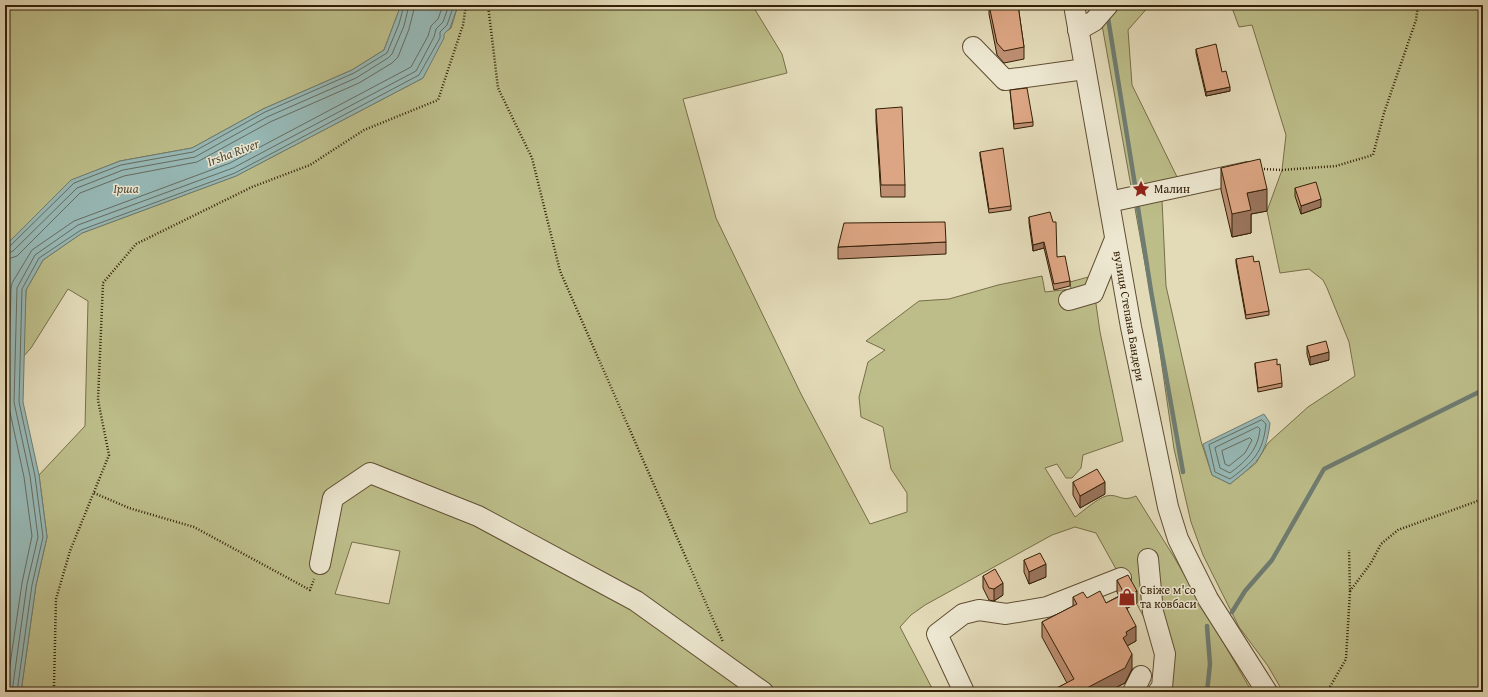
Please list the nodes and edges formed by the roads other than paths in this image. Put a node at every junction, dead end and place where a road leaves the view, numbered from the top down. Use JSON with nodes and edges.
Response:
{"nodes":[{"id":1,"x":1074,"y":5,"type":"edge"},
{"id":2,"x":1108,"y":5,"type":"edge"},
{"id":3,"x":1078,"y":30,"type":"junction"},
{"id":4,"x":973,"y":47,"type":"dead end"},
{"id":5,"x":1085,"y":69,"type":"junction"},
{"id":6,"x":1262,"y":169,"type":"edge"},
{"id":7,"x":1109,"y":202,"type":"junction"},
{"id":8,"x":1115,"y":239,"type":"junction"},
{"id":9,"x":1069,"y":300,"type":"dead end"},
{"id":10,"x":1148,"y":559,"type":"dead end"},
{"id":11,"x":320,"y":564,"type":"road end"},
{"id":12,"x":1120,"y":578,"type":"edge"},
{"id":13,"x":762,"y":692,"type":"edge"},
{"id":14,"x":964,"y":692,"type":"edge"},
{"id":15,"x":1158,"y":692,"type":"edge"},
{"id":16,"x":1268,"y":692,"type":"edge"}],
"edges":[{"from":1,"to":3,"type":"street","name":"вулиця Степана Бандери"},
{"from":2,"to":3,"type":"street"},
{"from":3,"to":5,"type":"street","name":"вулиця Степана Бандери"},
{"from":4,"to":5,"type":"street"},
{"from":5,"to":7,"type":"street","name":"вулиця Степана Бандери"},
{"from":6,"to":7,"type":"street"},
{"from":7,"to":8,"type":"street","name":"вулиця Степана Бандери"},
{"from":8,"to":9,"type":"street"},
{"from":8,"to":16,"type":"street","name":"вулиця Степана Бандери"},
{"from":10,"to":15,"type":"street"},
{"from":11,"to":13,"type":"street"},
{"from":12,"to":14,"type":"street"}]}
